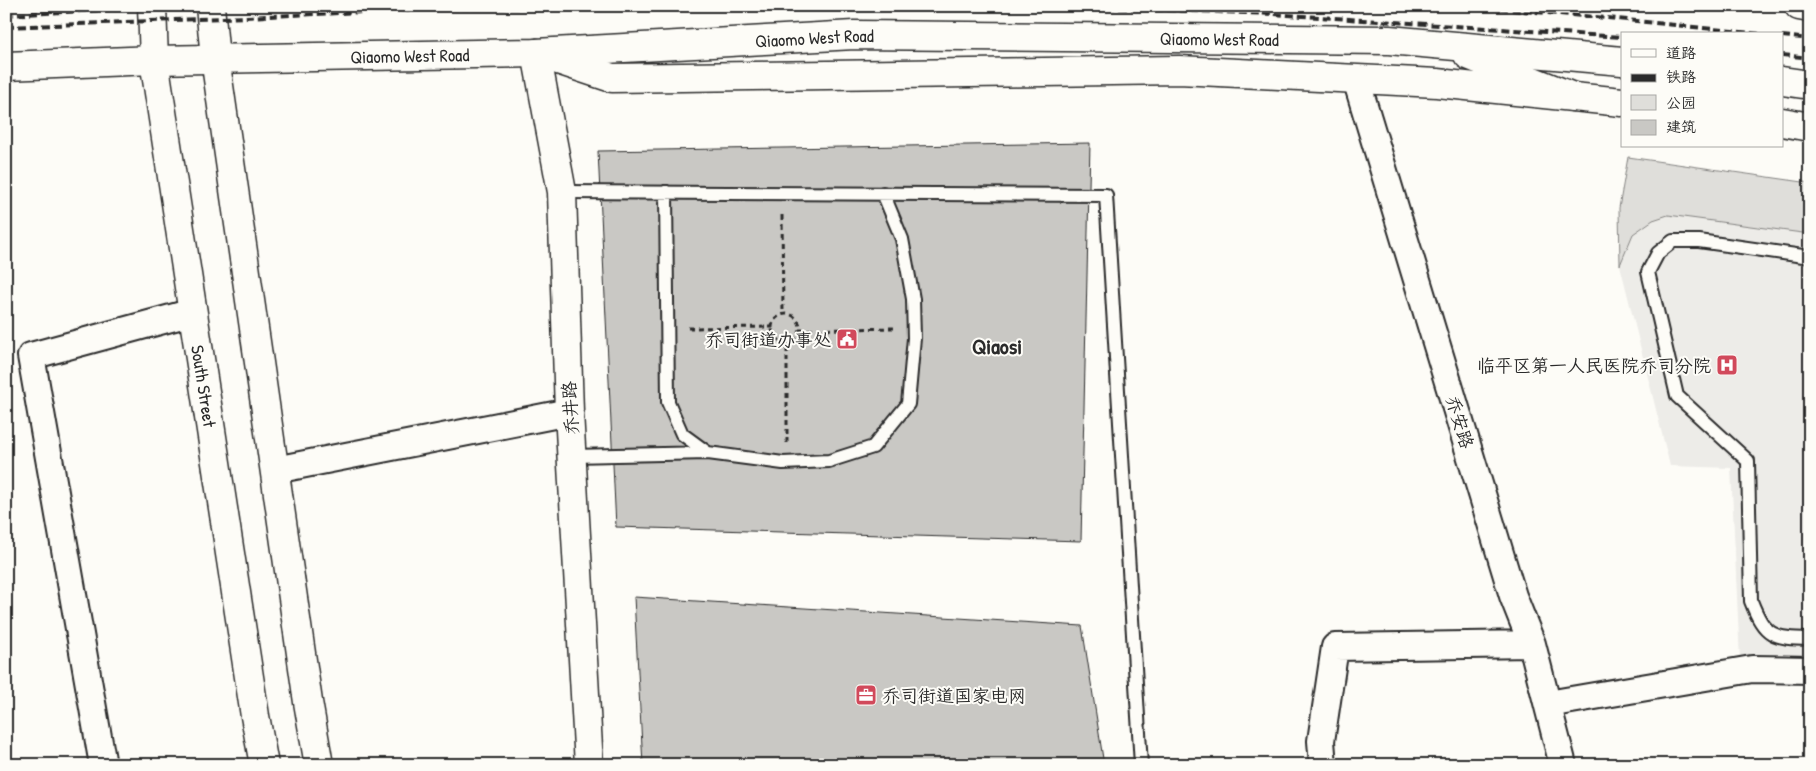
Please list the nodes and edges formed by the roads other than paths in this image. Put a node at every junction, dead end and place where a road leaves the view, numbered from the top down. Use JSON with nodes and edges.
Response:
{"nodes":[{"id":1,"x":152,"y":6,"type":"edge"},
{"id":2,"x":210,"y":6,"type":"edge"},
{"id":3,"x":1799,"y":6,"type":"edge"},
{"id":4,"x":1810,"y":8,"type":"edge"},
{"id":5,"x":1441,"y":44,"type":"junction"},
{"id":6,"x":536,"y":53,"type":"junction"},
{"id":7,"x":215,"y":58,"type":"junction"},
{"id":8,"x":154,"y":60,"type":"junction"},
{"id":9,"x":1621,"y":61,"type":"edge"},
{"id":10,"x":6,"y":66,"type":"edge"},
{"id":11,"x":1356,"y":79,"type":"junction"},
{"id":12,"x":1784,"y":81,"type":"edge"},
{"id":13,"x":1810,"y":85,"type":"edge"},
{"id":14,"x":1573,"y":97,"type":"junction"},
{"id":15,"x":1621,"y":102,"type":"edge"},
{"id":16,"x":1784,"y":122,"type":"edge"},
{"id":17,"x":1810,"y":127,"type":"edge"},
{"id":18,"x":562,"y":192,"type":"junction"},
{"id":19,"x":666,"y":192,"type":"junction"},
{"id":20,"x":883,"y":193,"type":"junction"},
{"id":21,"x":1810,"y":257,"type":"edge"},
{"id":22,"x":193,"y":312,"type":"junction"},
{"id":23,"x":569,"y":412,"type":"junction"},
{"id":24,"x":708,"y":453,"type":"junction"},
{"id":25,"x":572,"y":456,"type":"junction"},
{"id":26,"x":275,"y":470,"type":"junction"},
{"id":27,"x":1810,"y":638,"type":"edge"},
{"id":28,"x":1532,"y":644,"type":"junction"},
{"id":29,"x":1810,"y":670,"type":"edge"},
{"id":30,"x":1548,"y":704,"type":"junction"},
{"id":31,"x":103,"y":765,"type":"edge"},
{"id":32,"x":264,"y":765,"type":"edge"},
{"id":33,"x":320,"y":765,"type":"edge"},
{"id":34,"x":589,"y":765,"type":"edge"},
{"id":35,"x":1141,"y":765,"type":"edge"},
{"id":36,"x":1323,"y":765,"type":"edge"},
{"id":37,"x":1563,"y":765,"type":"edge"}],
"edges":[{"from":1,"to":8,"type":"main road","name":"South Street"},
{"from":2,"to":7,"type":"main road"},
{"from":3,"to":4,"type":"main road"},
{"from":5,"to":6,"type":"main road","name":"Qiaomo West Road"},
{"from":5,"to":9,"type":"main road","name":"Qiaomo West Road"},
{"from":5,"to":14,"type":"main road"},
{"from":6,"to":7,"type":"main road","name":"Qiaomo West Road"},
{"from":6,"to":11,"type":"main road"},
{"from":6,"to":18,"type":"main road","name":"乔井路"},
{"from":7,"to":8,"type":"main road","name":"Qiaomo West Road"},
{"from":7,"to":26,"type":"main road"},
{"from":8,"to":10,"type":"main road","name":"Qiaomo West Road"},
{"from":8,"to":22,"type":"main road","name":"South Street"},
{"from":11,"to":14,"type":"main road"},
{"from":11,"to":28,"type":"street","name":"乔安路"},
{"from":12,"to":13,"type":"main road"},
{"from":14,"to":15,"type":"main road"},
{"from":16,"to":17,"type":"main road"},
{"from":18,"to":19,"type":"lane"},
{"from":18,"to":23,"type":"main road","name":"乔井路"},
{"from":19,"to":20,"type":"lane"},
{"from":19,"to":24,"type":"lane"},
{"from":20,"to":24,"type":"lane"},
{"from":20,"to":35,"type":"lane"},
{"from":21,"to":27,"type":"lane"},
{"from":22,"to":31,"type":"street"},
{"from":22,"to":32,"type":"main road","name":"South Street"},
{"from":23,"to":25,"type":"main road","name":"乔井路"},
{"from":23,"to":26,"type":"street"},
{"from":24,"to":25,"type":"lane"},
{"from":25,"to":34,"type":"main road","name":"乔井路"},
{"from":26,"to":33,"type":"main road"},
{"from":28,"to":30,"type":"street","name":"乔安路"},
{"from":28,"to":36,"type":"street"},
{"from":29,"to":30,"type":"street"},
{"from":30,"to":37,"type":"street","name":"乔安路"}]}
